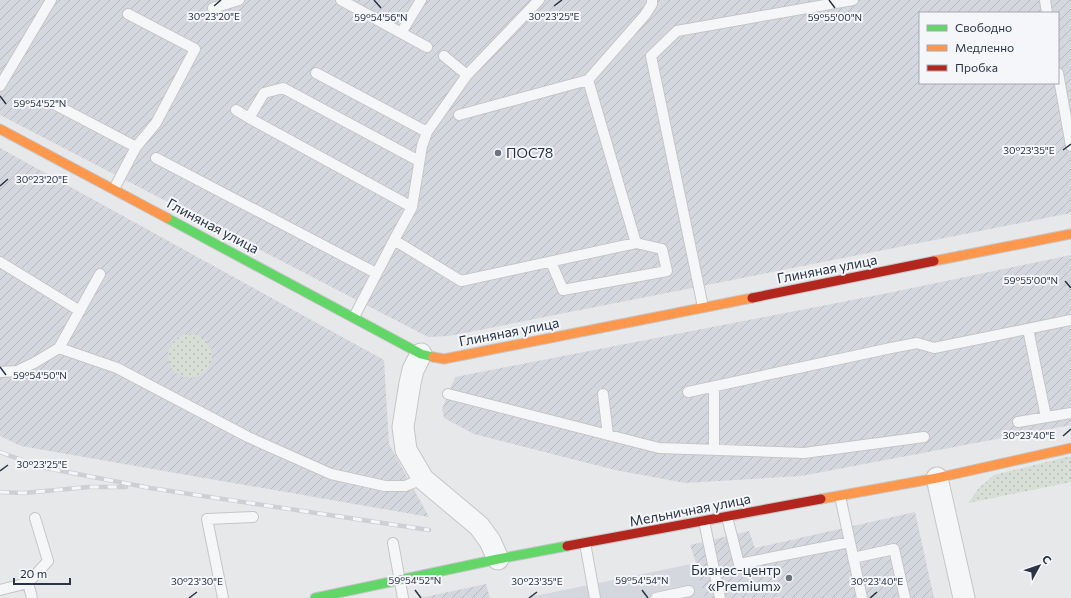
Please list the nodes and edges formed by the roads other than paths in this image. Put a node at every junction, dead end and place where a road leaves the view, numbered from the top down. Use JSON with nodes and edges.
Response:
{"nodes":[{"id":1,"x":50,"y":0,"type":"edge"},
{"id":2,"x":239,"y":0,"type":"edge"},
{"id":3,"x":341,"y":0,"type":"edge"},
{"id":4,"x":421,"y":0,"type":"edge"},
{"id":5,"x":539,"y":0,"type":"edge"},
{"id":6,"x":652,"y":0,"type":"edge"},
{"id":7,"x":853,"y":0,"type":"edge"},
{"id":8,"x":1045,"y":0,"type":"edge"},
{"id":9,"x":835,"y":2,"type":"edge"},
{"id":10,"x":213,"y":8,"type":"dead end"},
{"id":11,"x":1047,"y":12,"type":"edge"},
{"id":12,"x":128,"y":14,"type":"dead end"},
{"id":13,"x":401,"y":33,"type":"junction"},
{"id":14,"x":427,"y":47,"type":"dead end"},
{"id":15,"x":444,"y":56,"type":"dead end"},
{"id":16,"x":316,"y":73,"type":"dead end"},
{"id":17,"x":467,"y":75,"type":"junction"},
{"id":18,"x":1059,"y":79,"type":"edge"},
{"id":19,"x":588,"y":80,"type":"junction"},
{"id":20,"x":0,"y":86,"type":"edge"},
{"id":21,"x":54,"y":104,"type":"dead end"},
{"id":22,"x":236,"y":110,"type":"dead end"},
{"id":23,"x":459,"y":116,"type":"dead end"},
{"id":24,"x":249,"y":118,"type":"junction"},
{"id":25,"x":0,"y":129,"type":"edge"},
{"id":26,"x":427,"y":132,"type":"junction"},
{"id":27,"x":1071,"y":146,"type":"edge"},
{"id":28,"x":136,"y":148,"type":"junction"},
{"id":29,"x":156,"y":158,"type":"dead end"},
{"id":30,"x":419,"y":161,"type":"junction"},
{"id":31,"x":114,"y":189,"type":"junction"},
{"id":32,"x":412,"y":207,"type":"junction"},
{"id":33,"x":1071,"y":234,"type":"edge"},
{"id":34,"x":394,"y":240,"type":"junction"},
{"id":35,"x":636,"y":243,"type":"junction"},
{"id":36,"x":0,"y":262,"type":"edge"},
{"id":37,"x":551,"y":262,"type":"junction"},
{"id":38,"x":376,"y":273,"type":"junction"},
{"id":39,"x":100,"y":274,"type":"dead end"},
{"id":40,"x":703,"y":308,"type":"junction"},
{"id":41,"x":80,"y":311,"type":"junction"},
{"id":42,"x":354,"y":317,"type":"junction"},
{"id":43,"x":1071,"y":320,"type":"edge"},
{"id":44,"x":1028,"y":329,"type":"junction"},
{"id":45,"x":59,"y":348,"type":"junction"},
{"id":46,"x":421,"y":354,"type":"junction"},
{"id":47,"x":0,"y":372,"type":"edge"},
{"id":48,"x":714,"y":387,"type":"junction"},
{"id":49,"x":688,"y":392,"type":"dead end"},
{"id":50,"x":448,"y":394,"type":"dead end"},
{"id":51,"x":603,"y":394,"type":"dead end"},
{"id":52,"x":1071,"y":413,"type":"edge"},
{"id":53,"x":1046,"y":417,"type":"junction"},
{"id":54,"x":1018,"y":422,"type":"dead end"},
{"id":55,"x":608,"y":435,"type":"junction"},
{"id":56,"x":924,"y":437,"type":"dead end"},
{"id":57,"x":1071,"y":448,"type":"edge"},
{"id":58,"x":714,"y":450,"type":"junction"},
{"id":59,"x":937,"y":478,"type":"junction"},
{"id":60,"x":422,"y":479,"type":"junction"},
{"id":61,"x":840,"y":496,"type":"junction"},
{"id":62,"x":253,"y":517,"type":"dead end"},
{"id":63,"x":727,"y":517,"type":"junction"},
{"id":64,"x":35,"y":518,"type":"dead end"},
{"id":65,"x":704,"y":521,"type":"junction"},
{"id":66,"x":850,"y":542,"type":"junction"},
{"id":67,"x":393,"y":543,"type":"dead end"},
{"id":68,"x":585,"y":543,"type":"junction"},
{"id":69,"x":853,"y":558,"type":"junction"},
{"id":70,"x":498,"y":559,"type":"junction"},
{"id":71,"x":400,"y":580,"type":"junction"},
{"id":72,"x":28,"y":583,"type":"junction"},
{"id":73,"x":0,"y":590,"type":"edge"},
{"id":74,"x":689,"y":591,"type":"dead end"},
{"id":75,"x":358,"y":594,"type":"edge"},
{"id":76,"x":32,"y":598,"type":"edge"},
{"id":77,"x":223,"y":598,"type":"edge"},
{"id":78,"x":315,"y":598,"type":"edge"},
{"id":79,"x":403,"y":598,"type":"edge"},
{"id":80,"x":595,"y":598,"type":"edge"},
{"id":81,"x":656,"y":598,"type":"edge"},
{"id":82,"x":720,"y":598,"type":"edge"},
{"id":83,"x":862,"y":598,"type":"edge"},
{"id":84,"x":905,"y":598,"type":"edge"},
{"id":85,"x":964,"y":598,"type":"edge"}],
"edges":[{"from":1,"to":20,"type":"lane"},
{"from":2,"to":10,"type":"lane"},
{"from":3,"to":13,"type":"lane"},
{"from":4,"to":13,"type":"lane"},
{"from":5,"to":17,"type":"lane"},
{"from":6,"to":19,"type":"lane"},
{"from":7,"to":9,"type":"lane"},
{"from":8,"to":11,"type":"lane"},
{"from":9,"to":40,"type":"lane"},
{"from":12,"to":28,"type":"lane"},
{"from":13,"to":14,"type":"lane"},
{"from":15,"to":17,"type":"lane"},
{"from":16,"to":26,"type":"lane"},
{"from":17,"to":26,"type":"lane"},
{"from":18,"to":27,"type":"lane"},
{"from":19,"to":23,"type":"lane"},
{"from":19,"to":35,"type":"lane"},
{"from":21,"to":28,"type":"lane"},
{"from":22,"to":24,"type":"lane"},
{"from":24,"to":30,"type":"lane"},
{"from":24,"to":32,"type":"lane"},
{"from":25,"to":31,"type":"street","name":"Глиняная улица"},
{"from":26,"to":30,"type":"lane"},
{"from":28,"to":31,"type":"lane"},
{"from":29,"to":38,"type":"lane"},
{"from":30,"to":32,"type":"lane"},
{"from":31,"to":42,"type":"street","name":"Глиняная улица"},
{"from":32,"to":34,"type":"lane"},
{"from":33,"to":40,"type":"street","name":"Глиняная улица"},
{"from":34,"to":37,"type":"lane"},
{"from":34,"to":38,"type":"lane"},
{"from":35,"to":37,"type":"lane"},
{"from":35,"to":37,"type":"lane"},
{"from":36,"to":41,"type":"lane"},
{"from":38,"to":42,"type":"lane"},
{"from":39,"to":41,"type":"lane"},
{"from":40,"to":46,"type":"street","name":"Глиняная улица"},
{"from":41,"to":45,"type":"lane"},
{"from":42,"to":46,"type":"street","name":"Глиняная улица"},
{"from":43,"to":44,"type":"lane"},
{"from":44,"to":48,"type":"lane"},
{"from":44,"to":53,"type":"lane"},
{"from":45,"to":47,"type":"lane"},
{"from":45,"to":60,"type":"lane"},
{"from":46,"to":60,"type":"street"},
{"from":48,"to":49,"type":"lane"},
{"from":48,"to":58,"type":"lane"},
{"from":50,"to":55,"type":"lane"},
{"from":51,"to":55,"type":"lane"},
{"from":52,"to":53,"type":"lane"},
{"from":53,"to":54,"type":"lane"},
{"from":55,"to":58,"type":"lane"},
{"from":56,"to":58,"type":"lane"},
{"from":57,"to":59,"type":"street","name":"Мельничная улица"},
{"from":59,"to":61,"type":"street","name":"Мельничная улица"},
{"from":59,"to":85,"type":"street"},
{"from":60,"to":70,"type":"street"},
{"from":61,"to":63,"type":"street","name":"Мельничная улица"},
{"from":61,"to":66,"type":"lane"},
{"from":62,"to":77,"type":"lane"},
{"from":63,"to":65,"type":"street","name":"Мельничная улица"},
{"from":63,"to":66,"type":"lane"},
{"from":64,"to":72,"type":"lane"},
{"from":65,"to":68,"type":"street","name":"Мельничная улица"},
{"from":65,"to":82,"type":"lane"},
{"from":66,"to":69,"type":"lane"},
{"from":67,"to":71,"type":"lane"},
{"from":68,"to":70,"type":"street","name":"Мельничная улица"},
{"from":68,"to":80,"type":"lane"},
{"from":69,"to":83,"type":"lane"},
{"from":69,"to":84,"type":"lane"},
{"from":70,"to":71,"type":"street","name":"Мельничная улица"},
{"from":71,"to":75,"type":"street","name":"Мельничная улица"},
{"from":71,"to":79,"type":"lane"},
{"from":72,"to":73,"type":"lane"},
{"from":72,"to":76,"type":"lane"},
{"from":74,"to":81,"type":"lane"},
{"from":75,"to":78,"type":"street","name":"Мельничная улица"}]}
